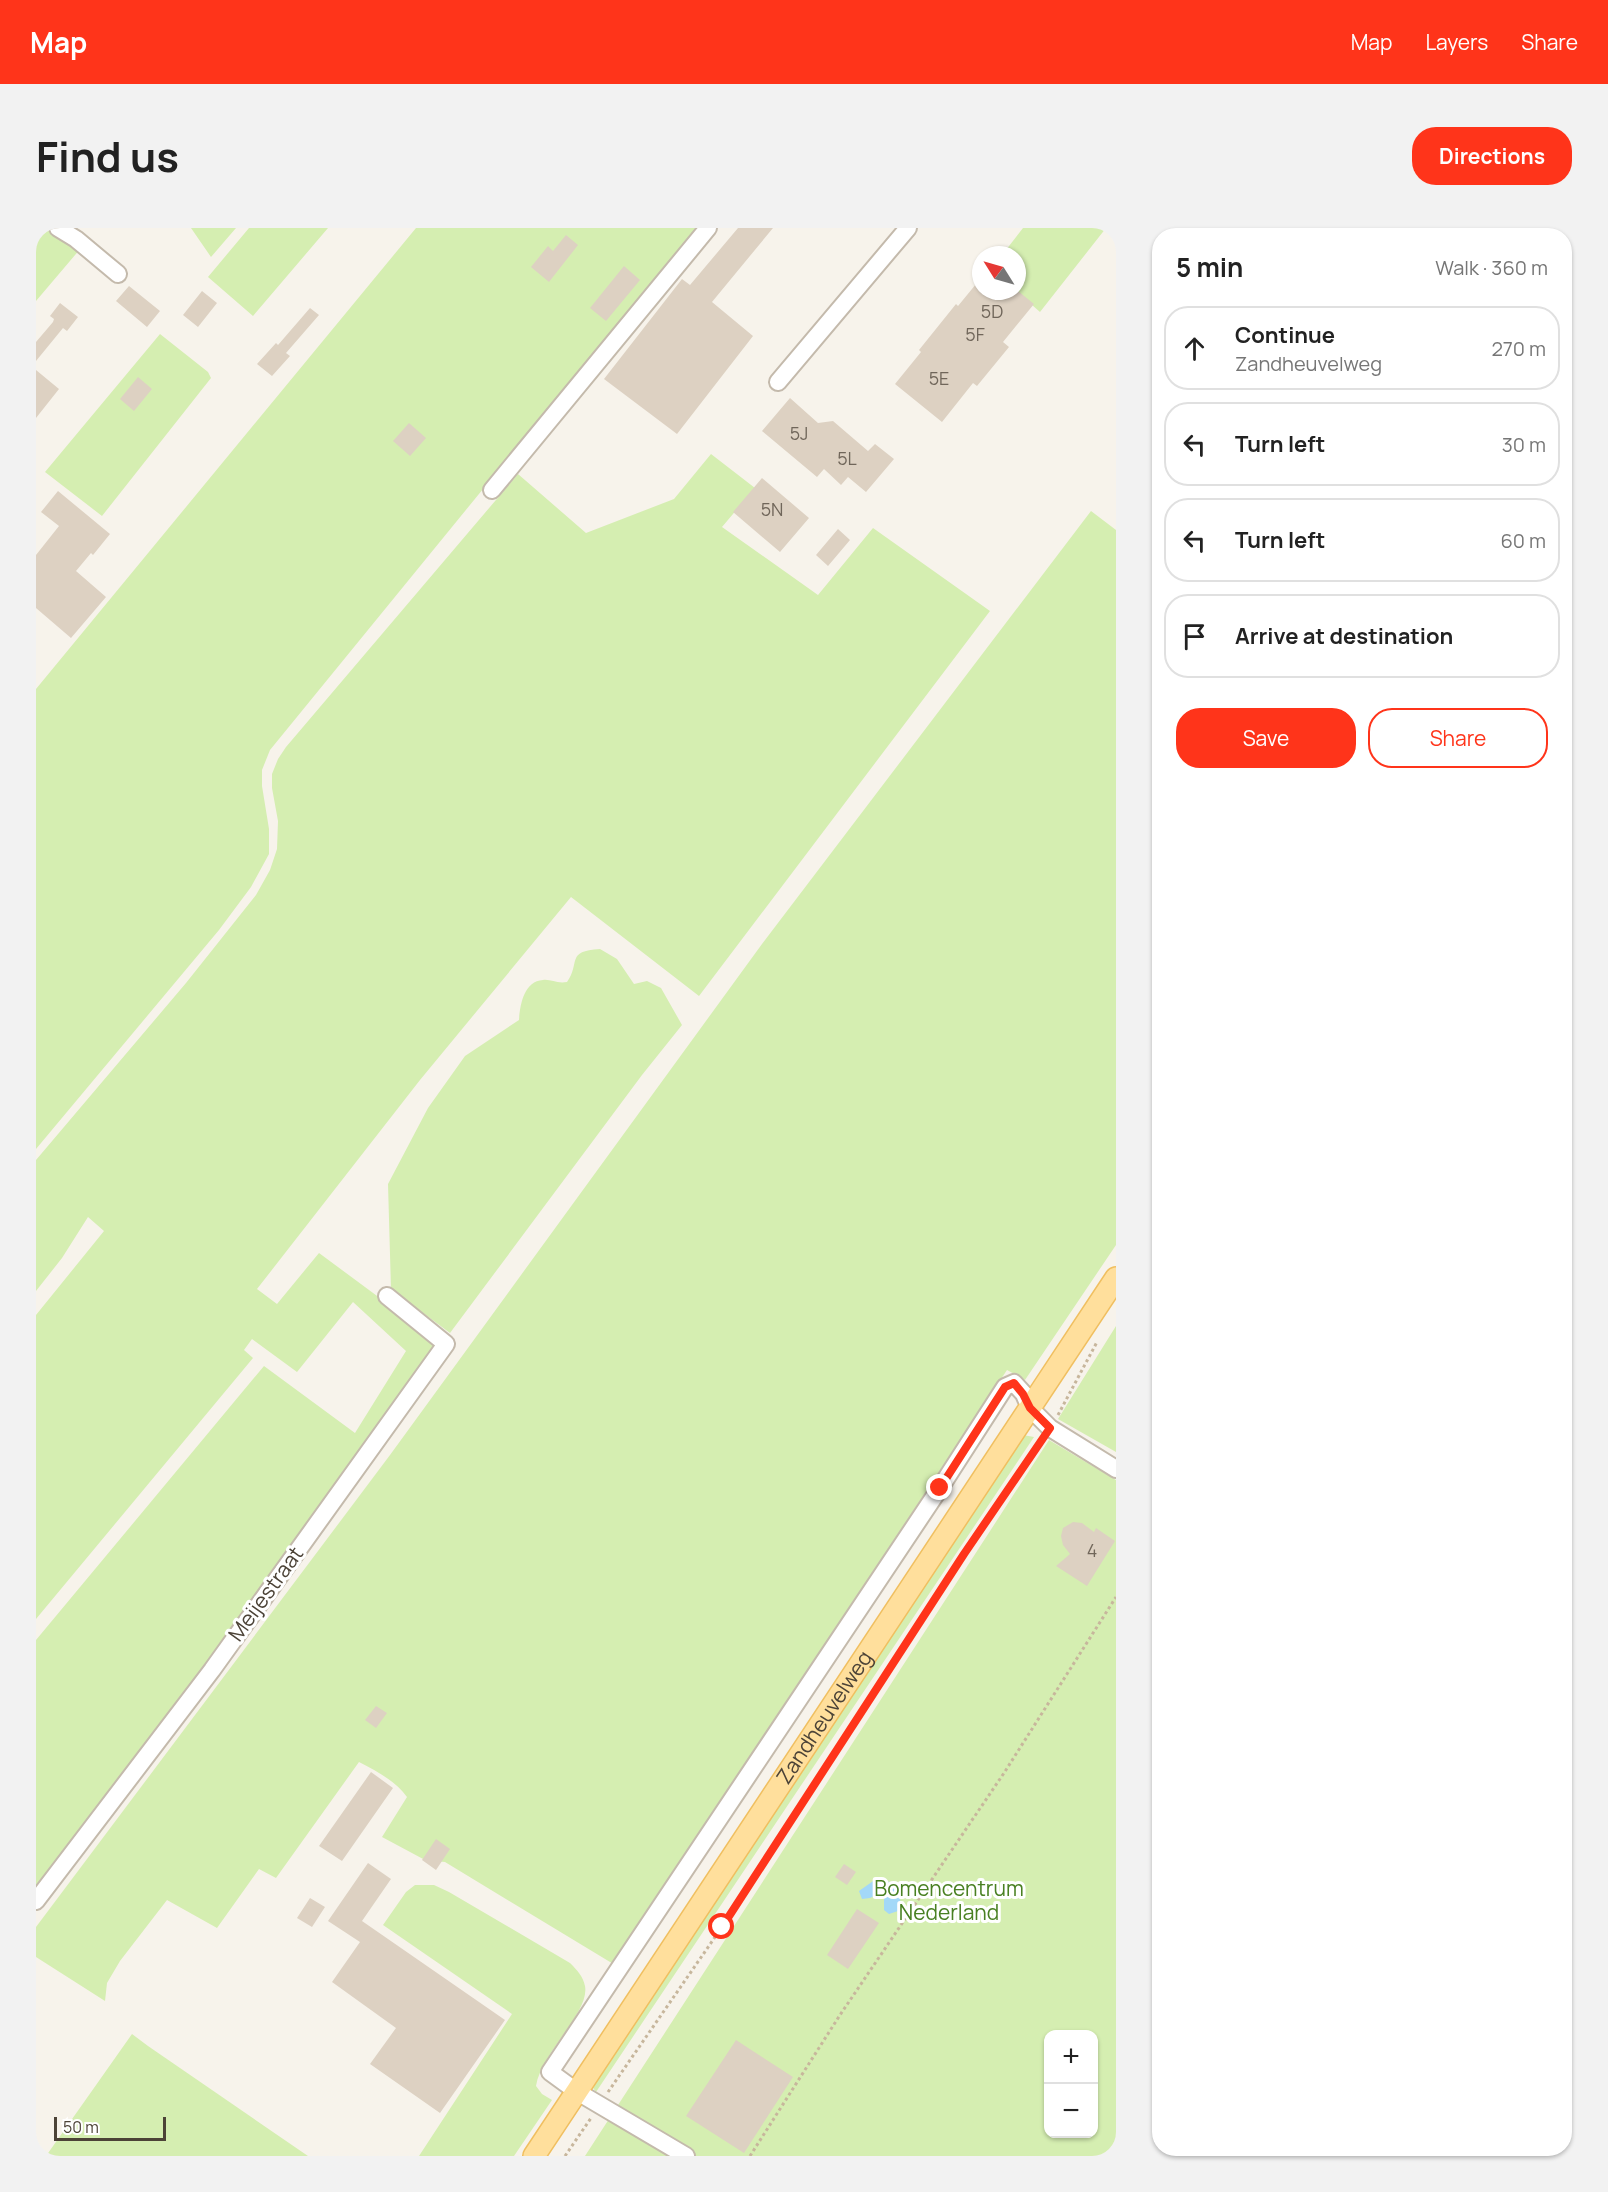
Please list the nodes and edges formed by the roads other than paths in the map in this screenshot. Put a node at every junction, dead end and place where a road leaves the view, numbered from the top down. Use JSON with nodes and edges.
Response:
{"nodes":[{"id":1,"x":58,"y":228,"type":"edge"},
{"id":2,"x":708,"y":228,"type":"edge"},
{"id":3,"x":908,"y":228,"type":"edge"},
{"id":4,"x":118,"y":274,"type":"dead end"},
{"id":5,"x":778,"y":382,"type":"dead end"},
{"id":6,"x":492,"y":490,"type":"dead end"},
{"id":7,"x":1116,"y":1278,"type":"edge"},
{"id":8,"x":387,"y":1296,"type":"dead end"},
{"id":9,"x":1030,"y":1408,"type":"junction"},
{"id":10,"x":1116,"y":1470,"type":"edge"},
{"id":11,"x":36,"y":1901,"type":"edge"},
{"id":12,"x":576,"y":2091,"type":"junction"},
{"id":13,"x":534,"y":2156,"type":"edge"},
{"id":14,"x":686,"y":2156,"type":"edge"}],
"edges":[{"from":1,"to":4,"type":"street"},
{"from":2,"to":6,"type":"street"},
{"from":3,"to":5,"type":"street"},
{"from":7,"to":9,"type":"main road","name":"Zandheuvelweg"},
{"from":8,"to":11,"type":"street","name":"Meijestraat"},
{"from":9,"to":10,"type":"street"},
{"from":9,"to":12,"type":"main road","name":"Zandheuvelweg"},
{"from":9,"to":12,"type":"street"},
{"from":12,"to":13,"type":"main road","name":"Zandheuvelweg"},
{"from":12,"to":14,"type":"street"}]}
